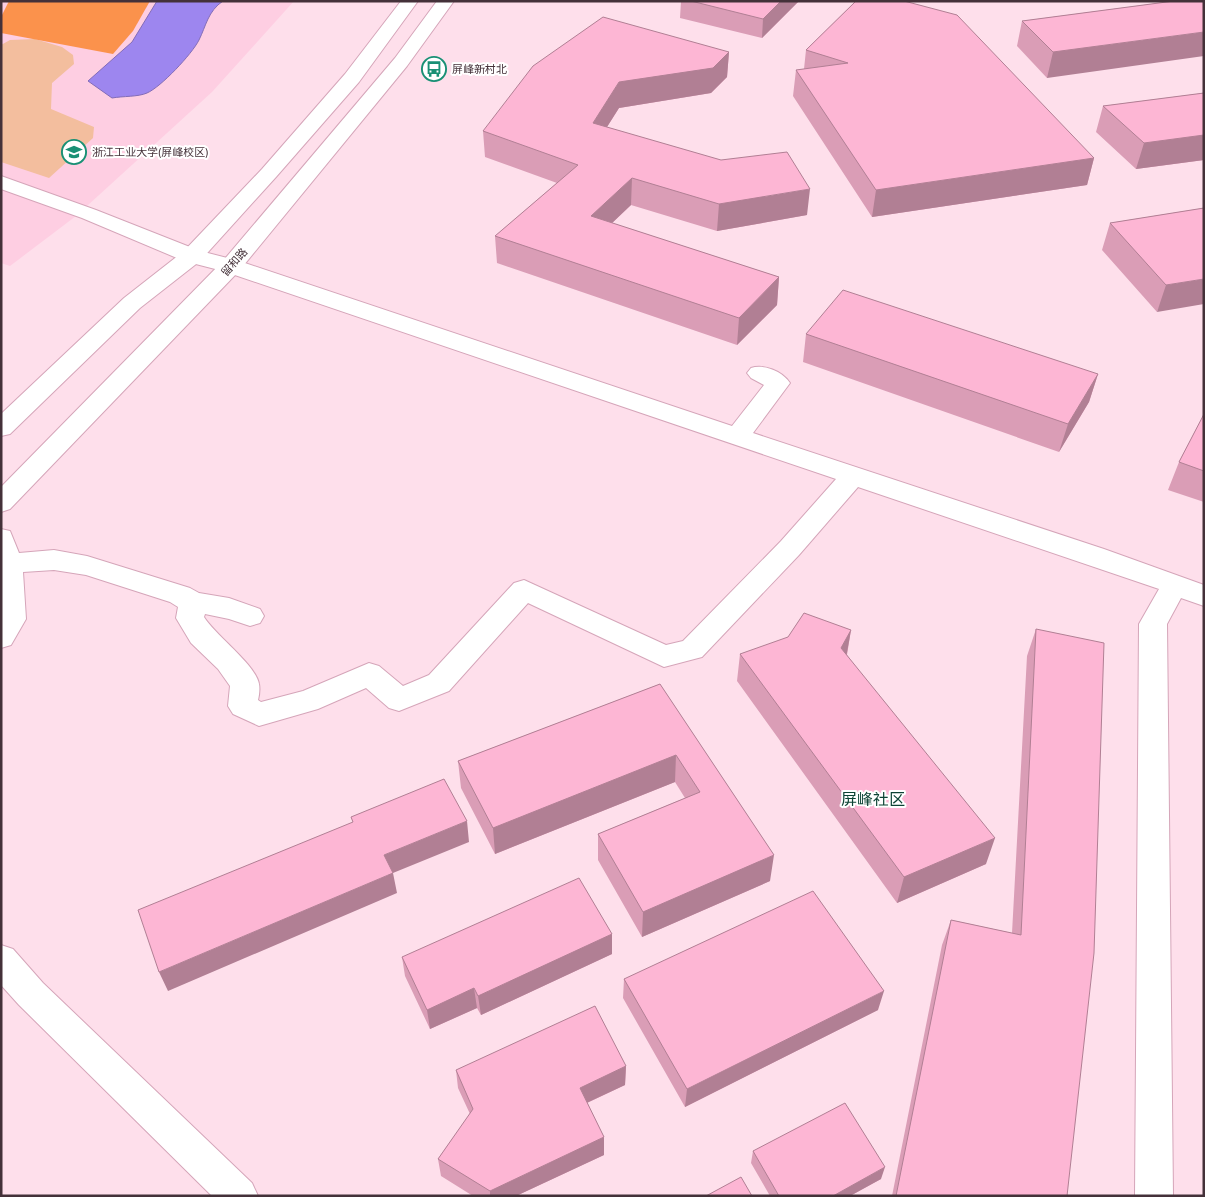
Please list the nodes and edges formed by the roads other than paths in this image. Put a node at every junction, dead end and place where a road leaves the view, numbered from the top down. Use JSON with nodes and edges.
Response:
{"nodes":[{"id":1,"x":410,"y":1,"type":"edge"},
{"id":2,"x":446,"y":1,"type":"edge"},
{"id":3,"x":1,"y":182,"type":"edge"},
{"id":4,"x":192,"y":256,"type":"junction"},
{"id":5,"x":231,"y":266,"type":"junction"},
{"id":6,"x":759,"y":372,"type":"dead end"},
{"id":7,"x":1,"y":428,"type":"edge"},
{"id":8,"x":738,"y":436,"type":"junction"},
{"id":9,"x":853,"y":476,"type":"junction"},
{"id":10,"x":1,"y":503,"type":"edge"},
{"id":11,"x":1,"y":538,"type":"edge"},
{"id":12,"x":9,"y":564,"type":"junction"},
{"id":13,"x":1175,"y":584,"type":"junction"},
{"id":14,"x":1204,"y":596,"type":"edge"},
{"id":15,"x":192,"y":603,"type":"junction"},
{"id":16,"x":250,"y":616,"type":"dead end"},
{"id":17,"x":1,"y":638,"type":"edge"},
{"id":18,"x":1,"y":960,"type":"edge"},
{"id":19,"x":239,"y":1196,"type":"edge"},
{"id":20,"x":1154,"y":1196,"type":"edge"}],
"edges":[{"from":1,"to":4,"type":"street"},
{"from":2,"to":5,"type":"street","name":"留和路"},
{"from":3,"to":4,"type":"street"},
{"from":4,"to":5,"type":"street"},
{"from":4,"to":7,"type":"street"},
{"from":5,"to":8,"type":"street"},
{"from":5,"to":10,"type":"street","name":"留和路"},
{"from":6,"to":8,"type":"street"},
{"from":8,"to":9,"type":"street"},
{"from":9,"to":13,"type":"street"},
{"from":9,"to":15,"type":"street"},
{"from":11,"to":12,"type":"street"},
{"from":12,"to":15,"type":"street"},
{"from":12,"to":17,"type":"street"},
{"from":13,"to":14,"type":"street"},
{"from":13,"to":20,"type":"street"},
{"from":15,"to":16,"type":"street"},
{"from":18,"to":19,"type":"street"}]}
